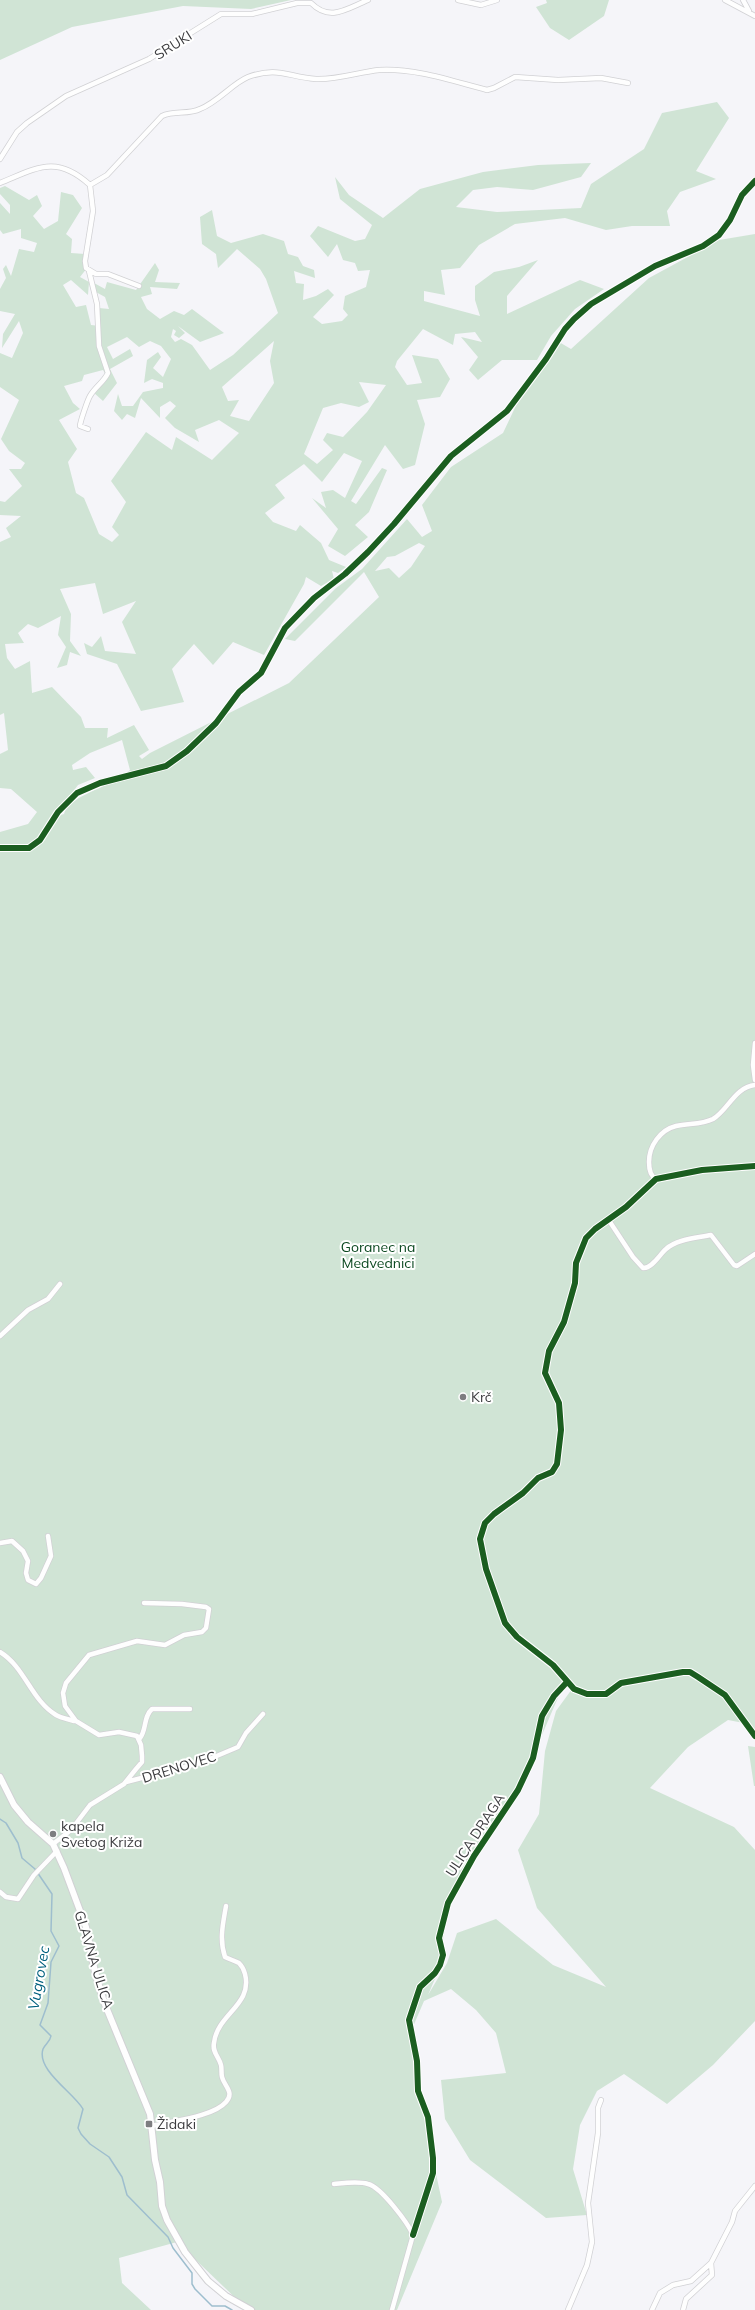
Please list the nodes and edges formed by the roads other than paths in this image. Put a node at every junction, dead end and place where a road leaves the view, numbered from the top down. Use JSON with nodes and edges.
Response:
{"nodes":[{"id":1,"x":368,"y":0,"type":"edge"},
{"id":2,"x":458,"y":0,"type":"edge"},
{"id":3,"x":497,"y":0,"type":"edge"},
{"id":4,"x":725,"y":0,"type":"edge"},
{"id":5,"x":743,"y":0,"type":"edge"},
{"id":6,"x":749,"y":11,"type":"junction"},
{"id":7,"x":755,"y":16,"type":"edge"},
{"id":8,"x":628,"y":83,"type":"dead end"},
{"id":9,"x":0,"y":159,"type":"edge"},
{"id":10,"x":755,"y":181,"type":"edge"},
{"id":11,"x":0,"y":183,"type":"edge"},
{"id":12,"x":90,"y":185,"type":"junction"},
{"id":13,"x":89,"y":271,"type":"junction"},
{"id":14,"x":138,"y":286,"type":"dead end"},
{"id":15,"x":88,"y":429,"type":"dead end"},
{"id":16,"x":0,"y":848,"type":"edge"},
{"id":17,"x":755,"y":1043,"type":"edge"},
{"id":18,"x":755,"y":1080,"type":"edge"},
{"id":19,"x":755,"y":1085,"type":"edge"},
{"id":20,"x":755,"y":1166,"type":"edge"},
{"id":21,"x":656,"y":1178,"type":"junction"},
{"id":22,"x":608,"y":1218,"type":"junction"},
{"id":23,"x":755,"y":1254,"type":"edge"},
{"id":24,"x":60,"y":1284,"type":"dead end"},
{"id":25,"x":0,"y":1336,"type":"edge"},
{"id":26,"x":48,"y":1536,"type":"dead end"},
{"id":27,"x":0,"y":1543,"type":"edge"},
{"id":28,"x":144,"y":1603,"type":"dead end"},
{"id":29,"x":0,"y":1652,"type":"edge"},
{"id":30,"x":567,"y":1682,"type":"junction"},
{"id":31,"x":190,"y":1709,"type":"dead end"},
{"id":32,"x":263,"y":1714,"type":"dead end"},
{"id":33,"x":76,"y":1722,"type":"junction"},
{"id":34,"x":755,"y":1736,"type":"edge"},
{"id":35,"x":140,"y":1738,"type":"junction"},
{"id":36,"x":0,"y":1776,"type":"edge"},
{"id":37,"x":126,"y":1782,"type":"junction"},
{"id":38,"x":53,"y":1844,"type":"junction"},
{"id":39,"x":57,"y":1851,"type":"junction"},
{"id":40,"x":0,"y":1892,"type":"edge"},
{"id":41,"x":226,"y":1906,"type":"dead end"},
{"id":42,"x":601,"y":2100,"type":"dead end"},
{"id":43,"x":152,"y":2126,"type":"junction"},
{"id":44,"x":334,"y":2184,"type":"dead end"},
{"id":45,"x":755,"y":2186,"type":"edge"},
{"id":46,"x":413,"y":2235,"type":"junction"},
{"id":47,"x":711,"y":2263,"type":"junction"},
{"id":48,"x":252,"y":2310,"type":"edge"},
{"id":49,"x":392,"y":2310,"type":"edge"},
{"id":50,"x":568,"y":2310,"type":"edge"},
{"id":51,"x":652,"y":2310,"type":"edge"},
{"id":52,"x":683,"y":2310,"type":"edge"}],
"edges":[{"from":1,"to":9,"type":"street","name":"SRUKI"},
{"from":2,"to":3,"type":"street"},
{"from":4,"to":6,"type":"street"},
{"from":5,"to":6,"type":"street"},
{"from":6,"to":7,"type":"street"},
{"from":8,"to":12,"type":"street"},
{"from":10,"to":16,"type":"street"},
{"from":11,"to":12,"type":"street"},
{"from":12,"to":13,"type":"street"},
{"from":13,"to":14,"type":"street"},
{"from":13,"to":15,"type":"street"},
{"from":17,"to":18,"type":"street"},
{"from":19,"to":21,"type":"street"},
{"from":20,"to":21,"type":"street"},
{"from":21,"to":22,"type":"street"},
{"from":22,"to":23,"type":"street"},
{"from":22,"to":30,"type":"street"},
{"from":24,"to":25,"type":"street"},
{"from":26,"to":27,"type":"street"},
{"from":28,"to":33,"type":"street"},
{"from":29,"to":33,"type":"street"},
{"from":30,"to":34,"type":"street"},
{"from":30,"to":46,"type":"street","name":"ULICA DRAGA"},
{"from":31,"to":35,"type":"street"},
{"from":32,"to":37,"type":"street","name":"DRENOVEC"},
{"from":33,"to":35,"type":"street"},
{"from":35,"to":37,"type":"street"},
{"from":36,"to":38,"type":"main road","name":"GLAVNA ULICA"},
{"from":37,"to":38,"type":"street"},
{"from":38,"to":39,"type":"main road","name":"GLAVNA ULICA"},
{"from":39,"to":40,"type":"street"},
{"from":39,"to":43,"type":"main road","name":"GLAVNA ULICA"},
{"from":41,"to":43,"type":"street"},
{"from":42,"to":50,"type":"street"},
{"from":43,"to":48,"type":"main road","name":"GLAVNA ULICA"},
{"from":44,"to":46,"type":"street"},
{"from":45,"to":47,"type":"street"},
{"from":46,"to":49,"type":"street","name":"ULICA DRAGA"},
{"from":47,"to":51,"type":"street"},
{"from":47,"to":52,"type":"street"}]}
